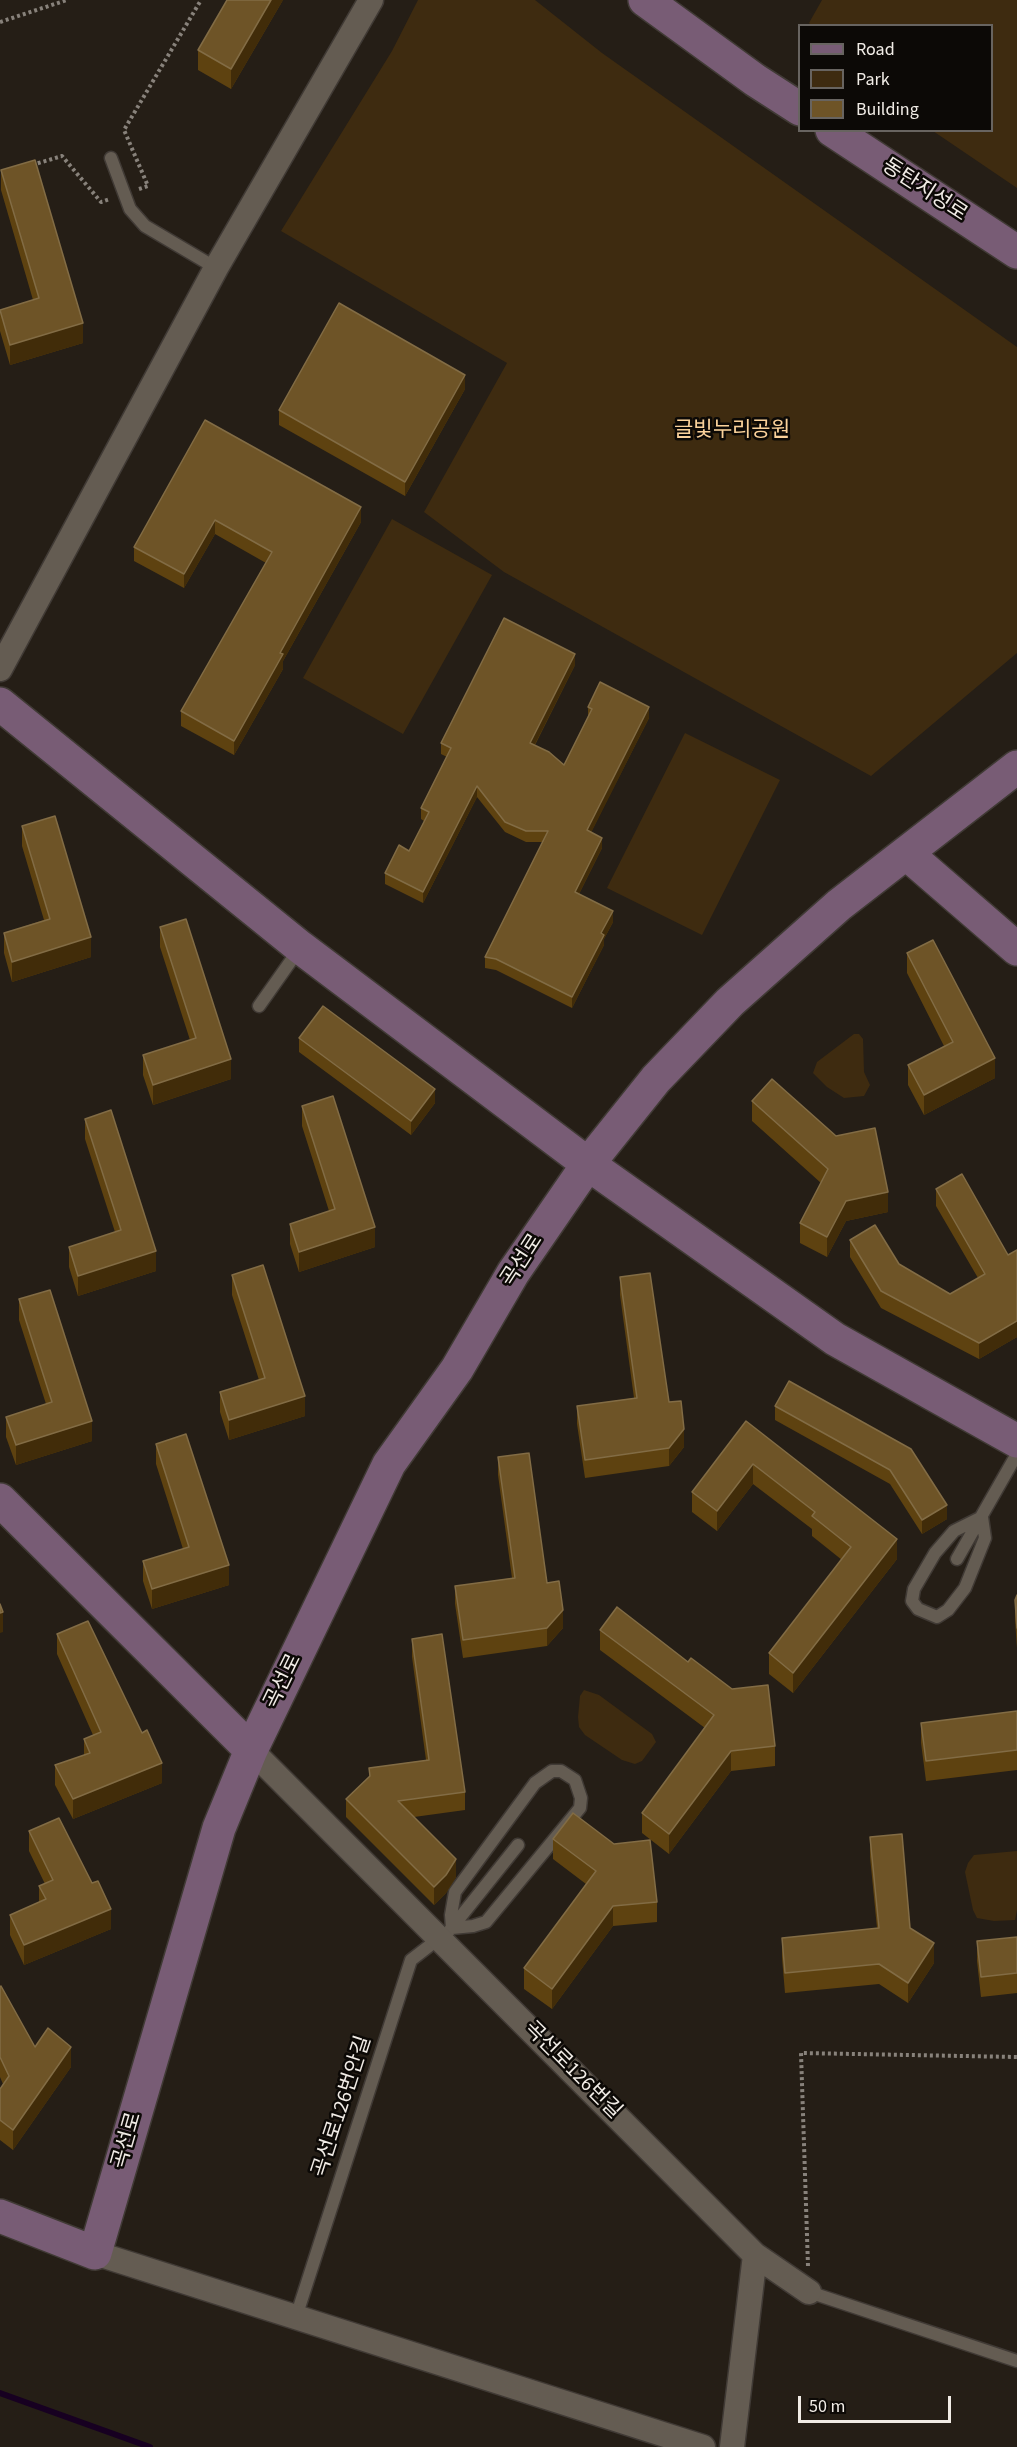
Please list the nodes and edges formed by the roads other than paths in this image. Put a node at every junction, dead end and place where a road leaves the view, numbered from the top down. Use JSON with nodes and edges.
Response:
{"nodes":[{"id":1,"x":371,"y":0,"type":"edge"},
{"id":2,"x":645,"y":0,"type":"edge"},
{"id":3,"x":798,"y":109,"type":"edge"},
{"id":4,"x":835,"y":132,"type":"edge"},
{"id":5,"x":111,"y":159,"type":"dead end"},
{"id":6,"x":1017,"y":252,"type":"edge"},
{"id":7,"x":216,"y":268,"type":"junction"},
{"id":8,"x":0,"y":669,"type":"edge"},
{"id":9,"x":0,"y":704,"type":"edge"},
{"id":10,"x":1017,"y":767,"type":"edge"},
{"id":11,"x":906,"y":853,"type":"junction"},
{"id":12,"x":300,"y":947,"type":"junction"},
{"id":13,"x":1017,"y":948,"type":"edge"},
{"id":14,"x":259,"y":1006,"type":"dead end"},
{"id":15,"x":588,"y":1164,"type":"junction"},
{"id":16,"x":1017,"y":1441,"type":"edge"},
{"id":17,"x":1017,"y":1454,"type":"edge"},
{"id":18,"x":0,"y":1500,"type":"edge"},
{"id":19,"x":982,"y":1517,"type":"junction"},
{"id":20,"x":957,"y":1559,"type":"dead end"},
{"id":21,"x":251,"y":1750,"type":"junction"},
{"id":22,"x":518,"y":1845,"type":"dead end"},
{"id":23,"x":444,"y":1935,"type":"junction"},
{"id":24,"x":0,"y":2216,"type":"edge"},
{"id":25,"x":95,"y":2253,"type":"junction"},
{"id":26,"x":755,"y":2254,"type":"junction"},
{"id":27,"x":809,"y":2292,"type":"joint"},
{"id":28,"x":296,"y":2317,"type":"junction"},
{"id":29,"x":1017,"y":2361,"type":"edge"},
{"id":30,"x":704,"y":2447,"type":"edge"},
{"id":31,"x":732,"y":2447,"type":"edge"}],
"edges":[{"from":1,"to":7,"type":"street"},
{"from":2,"to":3,"type":"street"},
{"from":4,"to":6,"type":"street","name":"동탄지성로"},
{"from":5,"to":7,"type":"lane"},
{"from":7,"to":8,"type":"street"},
{"from":9,"to":12,"type":"street"},
{"from":10,"to":11,"type":"street","name":"곡선로"},
{"from":11,"to":13,"type":"street"},
{"from":11,"to":15,"type":"street","name":"곡선로"},
{"from":12,"to":14,"type":"lane"},
{"from":12,"to":15,"type":"street"},
{"from":15,"to":16,"type":"street"},
{"from":15,"to":21,"type":"street","name":"곡선로"},
{"from":17,"to":19,"type":"lane"},
{"from":18,"to":21,"type":"street"},
{"from":19,"to":19,"type":"lane"},
{"from":19,"to":20,"type":"lane"},
{"from":21,"to":23,"type":"street","name":"곡선로126번길"},
{"from":21,"to":25,"type":"street","name":"곡선로"},
{"from":22,"to":23,"type":"lane"},
{"from":23,"to":23,"type":"lane"},
{"from":23,"to":26,"type":"street","name":"곡선로126번길"},
{"from":23,"to":28,"type":"lane","name":"곡선로126번안길"},
{"from":24,"to":25,"type":"street"},
{"from":25,"to":28,"type":"street"},
{"from":26,"to":27,"type":"street","name":"곡선로126번길"},
{"from":26,"to":31,"type":"street"},
{"from":27,"to":29,"type":"lane"},
{"from":28,"to":30,"type":"street"}]}
